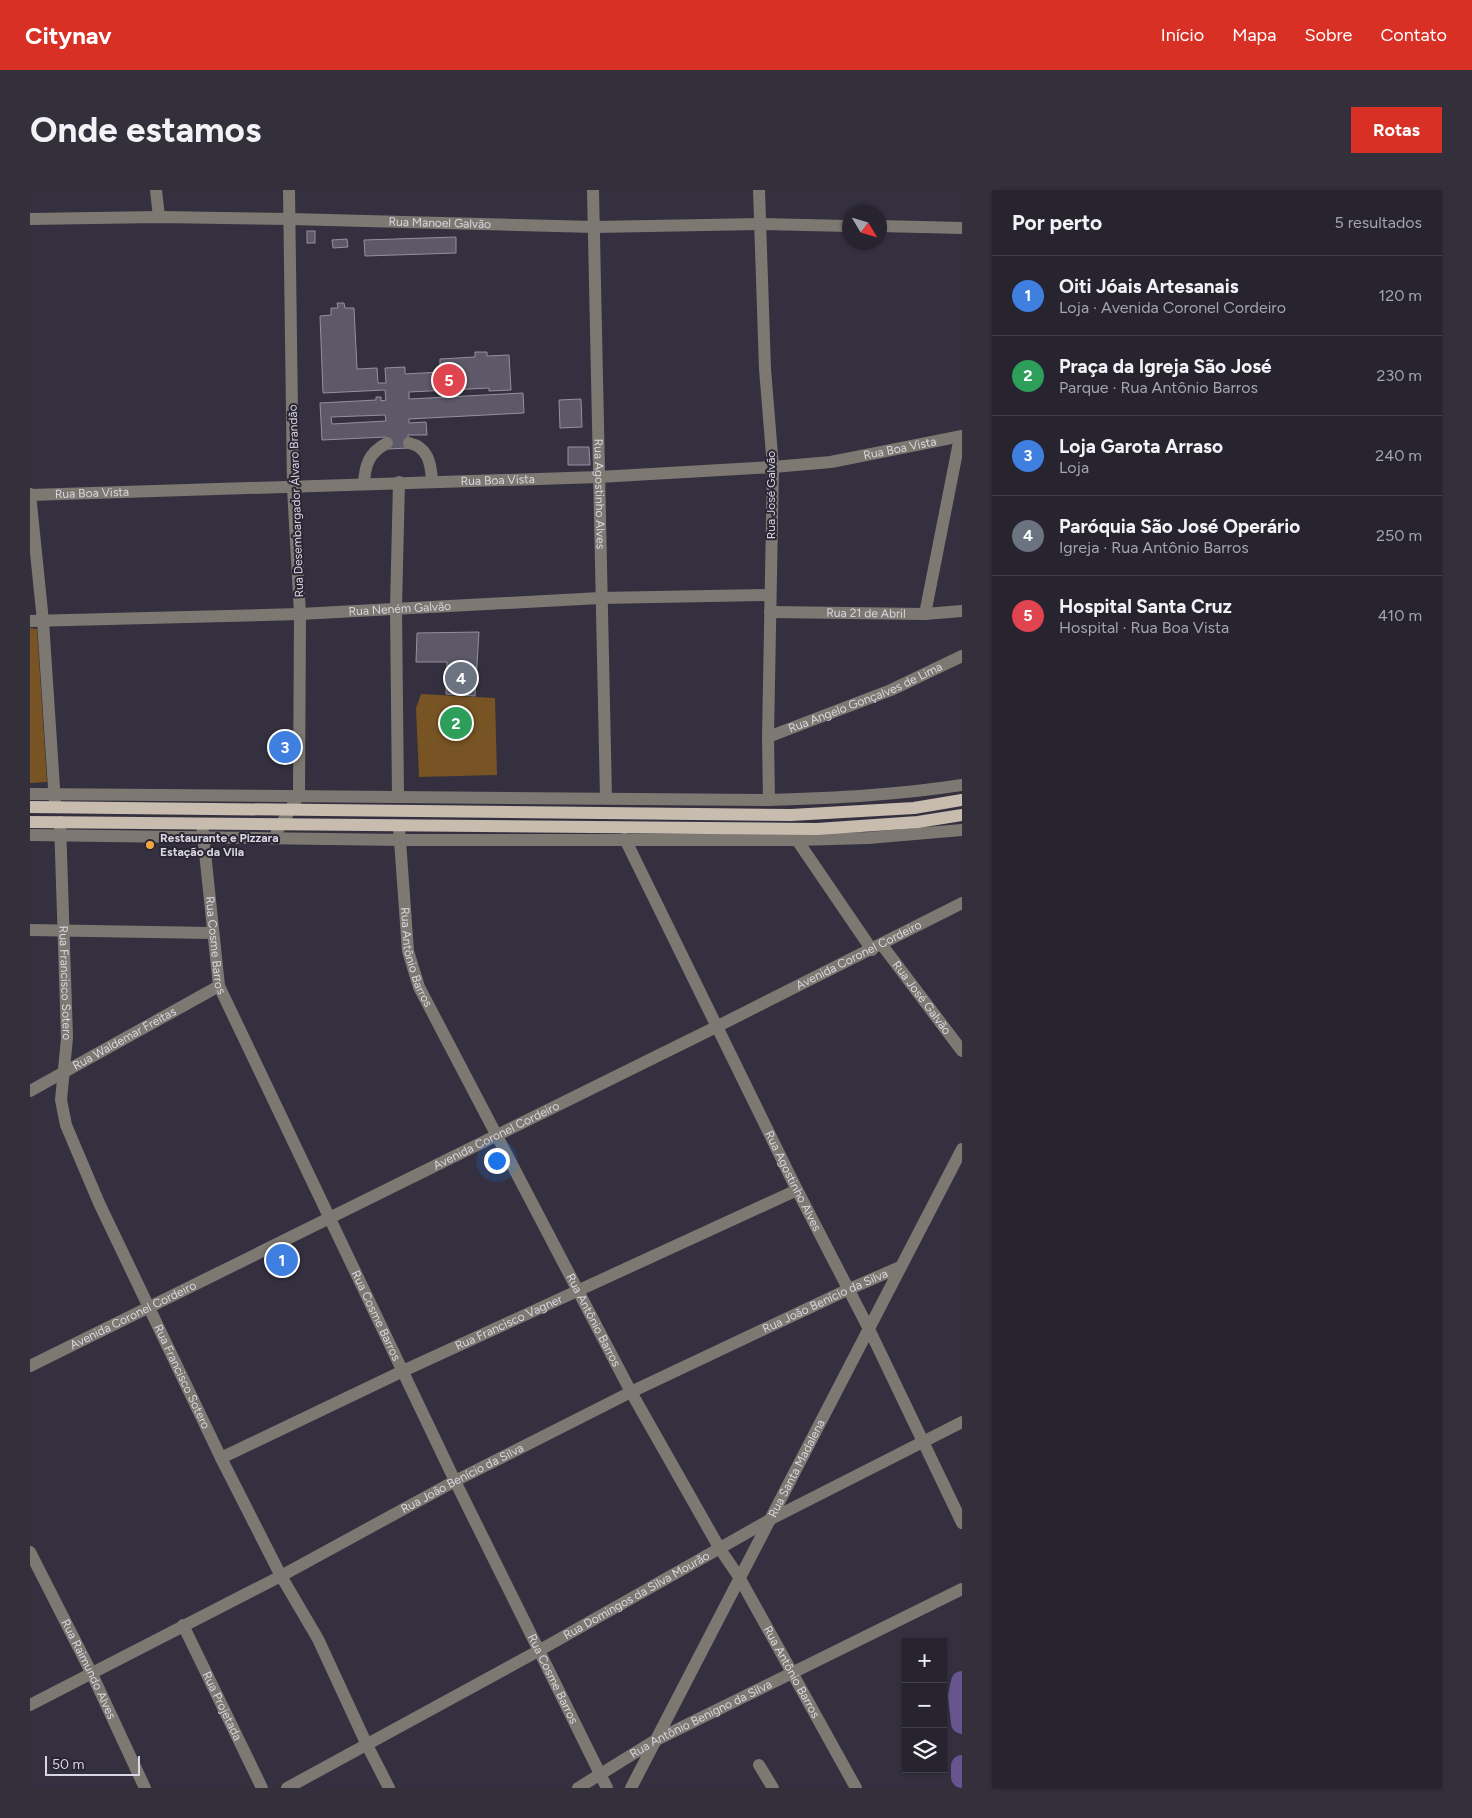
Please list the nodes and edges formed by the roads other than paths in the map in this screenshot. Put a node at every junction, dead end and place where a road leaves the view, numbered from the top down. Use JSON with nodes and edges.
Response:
{"nodes":[{"id":1,"x":156,"y":190,"type":"edge"},
{"id":2,"x":289,"y":190,"type":"edge"},
{"id":3,"x":593,"y":190,"type":"edge"},
{"id":4,"x":759,"y":190,"type":"edge"},
{"id":5,"x":159,"y":217,"type":"junction"},
{"id":6,"x":30,"y":219,"type":"edge"},
{"id":7,"x":290,"y":219,"type":"junction"},
{"id":8,"x":760,"y":224,"type":"junction"},
{"id":9,"x":842,"y":226,"type":"edge"},
{"id":10,"x":887,"y":226,"type":"edge"},
{"id":11,"x":594,"y":227,"type":"junction"},
{"id":12,"x":962,"y":228,"type":"edge"},
{"id":13,"x":961,"y":436,"type":"edge"},
{"id":14,"x":387,"y":443,"type":"dead end"},
{"id":15,"x":409,"y":443,"type":"dead end"},
{"id":16,"x":773,"y":468,"type":"junction"},
{"id":17,"x":598,"y":477,"type":"junction"},
{"id":18,"x":432,"y":481,"type":"junction"},
{"id":19,"x":399,"y":482,"type":"junction"},
{"id":20,"x":364,"y":484,"type":"junction"},
{"id":21,"x":293,"y":488,"type":"junction"},
{"id":22,"x":30,"y":495,"type":"edge"},
{"id":23,"x":770,"y":595,"type":"junction"},
{"id":24,"x":600,"y":598,"type":"junction"},
{"id":25,"x":396,"y":608,"type":"junction"},
{"id":26,"x":962,"y":611,"type":"edge"},
{"id":27,"x":770,"y":612,"type":"junction"},
{"id":28,"x":300,"y":614,"type":"junction"},
{"id":29,"x":926,"y":614,"type":"junction"},
{"id":30,"x":30,"y":621,"type":"edge"},
{"id":31,"x":43,"y":621,"type":"junction"},
{"id":32,"x":962,"y":656,"type":"edge"},
{"id":33,"x":768,"y":737,"type":"junction"},
{"id":34,"x":962,"y":785,"type":"edge"},
{"id":35,"x":910,"y":793,"type":"junction"},
{"id":36,"x":30,"y":794,"type":"edge"},
{"id":37,"x":299,"y":795,"type":"junction"},
{"id":38,"x":398,"y":796,"type":"junction"},
{"id":39,"x":606,"y":798,"type":"junction"},
{"id":40,"x":769,"y":800,"type":"junction"},
{"id":41,"x":962,"y":800,"type":"edge"},
{"id":42,"x":55,"y":801,"type":"junction"},
{"id":43,"x":30,"y":806,"type":"edge"},
{"id":44,"x":914,"y":808,"type":"junction"},
{"id":45,"x":290,"y":809,"type":"junction"},
{"id":46,"x":573,"y":812,"type":"junction"},
{"id":47,"x":962,"y":815,"type":"edge"},
{"id":48,"x":30,"y":822,"type":"edge"},
{"id":49,"x":202,"y":824,"type":"junction"},
{"id":50,"x":281,"y":824,"type":"junction"},
{"id":51,"x":919,"y":828,"type":"junction"},
{"id":52,"x":61,"y":829,"type":"junction"},
{"id":53,"x":573,"y":829,"type":"junction"},
{"id":54,"x":962,"y":830,"type":"edge"},
{"id":55,"x":400,"y":834,"type":"junction"},
{"id":56,"x":30,"y":835,"type":"edge"},
{"id":57,"x":204,"y":838,"type":"junction"},
{"id":58,"x":272,"y":838,"type":"junction"},
{"id":59,"x":625,"y":839,"type":"junction"},
{"id":60,"x":797,"y":840,"type":"junction"},
{"id":61,"x":962,"y":903,"type":"edge"},
{"id":62,"x":30,"y":930,"type":"edge"},
{"id":63,"x":64,"y":931,"type":"junction"},
{"id":64,"x":212,"y":933,"type":"junction"},
{"id":65,"x":877,"y":947,"type":"junction"},
{"id":66,"x":218,"y":986,"type":"junction"},
{"id":67,"x":716,"y":1027,"type":"junction"},
{"id":68,"x":962,"y":1051,"type":"edge"},
{"id":69,"x":62,"y":1075,"type":"junction"},
{"id":70,"x":30,"y":1091,"type":"edge"},
{"id":71,"x":496,"y":1134,"type":"junction"},
{"id":72,"x":962,"y":1149,"type":"edge"},
{"id":73,"x":797,"y":1190,"type":"junction"},
{"id":74,"x":328,"y":1218,"type":"junction"},
{"id":75,"x":900,"y":1267,"type":"junction"},
{"id":76,"x":847,"y":1290,"type":"junction"},
{"id":77,"x":578,"y":1292,"type":"junction"},
{"id":78,"x":148,"y":1307,"type":"junction"},
{"id":79,"x":869,"y":1329,"type":"junction"},
{"id":80,"x":30,"y":1366,"type":"edge"},
{"id":81,"x":403,"y":1371,"type":"junction"},
{"id":82,"x":631,"y":1392,"type":"junction"},
{"id":83,"x":962,"y":1422,"type":"edge"},
{"id":84,"x":922,"y":1442,"type":"junction"},
{"id":85,"x":221,"y":1458,"type":"junction"},
{"id":86,"x":455,"y":1481,"type":"junction"},
{"id":87,"x":773,"y":1518,"type":"junction"},
{"id":88,"x":962,"y":1523,"type":"edge"},
{"id":89,"x":720,"y":1549,"type":"junction"},
{"id":90,"x":30,"y":1552,"type":"edge"},
{"id":91,"x":280,"y":1576,"type":"junction"},
{"id":92,"x":739,"y":1577,"type":"junction"},
{"id":93,"x":962,"y":1589,"type":"edge"},
{"id":94,"x":183,"y":1625,"type":"junction"},
{"id":95,"x":540,"y":1650,"type":"junction"},
{"id":96,"x":91,"y":1672,"type":"junction"},
{"id":97,"x":793,"y":1672,"type":"junction"},
{"id":98,"x":30,"y":1705,"type":"edge"},
{"id":99,"x":654,"y":1741,"type":"junction"},
{"id":100,"x":367,"y":1745,"type":"junction"},
{"id":101,"x":759,"y":1765,"type":"dead end"},
{"id":102,"x":600,"y":1775,"type":"junction"},
{"id":103,"x":145,"y":1788,"type":"edge"},
{"id":104,"x":262,"y":1788,"type":"edge"},
{"id":105,"x":287,"y":1788,"type":"edge"},
{"id":106,"x":390,"y":1788,"type":"edge"},
{"id":107,"x":578,"y":1788,"type":"edge"},
{"id":108,"x":607,"y":1788,"type":"edge"},
{"id":109,"x":630,"y":1788,"type":"edge"},
{"id":110,"x":773,"y":1788,"type":"edge"},
{"id":111,"x":856,"y":1788,"type":"edge"}],
"edges":[{"from":1,"to":5,"type":"street"},
{"from":2,"to":7,"type":"street","name":"Rua Desembargador Álvaro Brandão"},
{"from":3,"to":11,"type":"street","name":"Rua Agostinho Alves"},
{"from":4,"to":8,"type":"street","name":"Rua José Galvão"},
{"from":5,"to":6,"type":"street","name":"Rua Manoel Galvão"},
{"from":5,"to":7,"type":"street","name":"Rua Manoel Galvão"},
{"from":7,"to":11,"type":"street","name":"Rua Manoel Galvão"},
{"from":7,"to":21,"type":"street","name":"Rua Desembargador Álvaro Brandão"},
{"from":8,"to":9,"type":"street","name":"Rua Manoel Galvão"},
{"from":8,"to":11,"type":"street","name":"Rua Manoel Galvão"},
{"from":8,"to":16,"type":"street","name":"Rua José Galvão"},
{"from":10,"to":12,"type":"street"},
{"from":11,"to":17,"type":"street","name":"Rua Agostinho Alves"},
{"from":13,"to":16,"type":"street","name":"Rua Boa Vista"},
{"from":13,"to":29,"type":"street"},
{"from":14,"to":20,"type":"street"},
{"from":15,"to":18,"type":"street"},
{"from":16,"to":17,"type":"street","name":"Rua Boa Vista"},
{"from":16,"to":23,"type":"street","name":"Rua José Galvão"},
{"from":17,"to":18,"type":"street","name":"Rua Boa Vista"},
{"from":17,"to":24,"type":"street","name":"Rua Agostinho Alves"},
{"from":18,"to":19,"type":"street","name":"Rua Boa Vista"},
{"from":19,"to":20,"type":"street","name":"Rua Boa Vista"},
{"from":19,"to":25,"type":"street"},
{"from":20,"to":21,"type":"street","name":"Rua Boa Vista"},
{"from":21,"to":22,"type":"street","name":"Rua Boa Vista"},
{"from":21,"to":28,"type":"street","name":"Rua Desembargador Álvaro Brandão"},
{"from":22,"to":31,"type":"street"},
{"from":23,"to":24,"type":"street","name":"Rua Neném Galvão"},
{"from":23,"to":27,"type":"street","name":"Rua José Galvão"},
{"from":24,"to":25,"type":"street","name":"Rua Neném Galvão"},
{"from":24,"to":39,"type":"street","name":"Rua Agostinho Alves"},
{"from":25,"to":28,"type":"street","name":"Rua Neném Galvão"},
{"from":25,"to":38,"type":"street"},
{"from":26,"to":29,"type":"street","name":"Rua 21 de Abril"},
{"from":27,"to":29,"type":"street","name":"Rua 21 de Abril"},
{"from":27,"to":33,"type":"street","name":"Rua José Galvão"},
{"from":28,"to":31,"type":"street","name":"Rua Neném Galvão"},
{"from":28,"to":37,"type":"street","name":"Rua Desembargador Álvaro Brandão"},
{"from":30,"to":31,"type":"street","name":"Rua Neném Galvão"},
{"from":31,"to":42,"type":"street"},
{"from":32,"to":33,"type":"street","name":"Rua Angelo Gonçalves de Lima"},
{"from":33,"to":40,"type":"street","name":"Rua José Galvão"},
{"from":34,"to":35,"type":"street"},
{"from":35,"to":40,"type":"street"},
{"from":35,"to":44,"type":"street"},
{"from":36,"to":42,"type":"street"},
{"from":37,"to":38,"type":"street"},
{"from":37,"to":42,"type":"street"},
{"from":37,"to":45,"type":"street"},
{"from":38,"to":39,"type":"street"},
{"from":39,"to":40,"type":"street"},
{"from":41,"to":44,"type":"main road"},
{"from":42,"to":43,"type":"main road"},
{"from":42,"to":45,"type":"main road"},
{"from":44,"to":46,"type":"main road"},
{"from":44,"to":51,"type":"street"},
{"from":45,"to":46,"type":"main road"},
{"from":45,"to":50,"type":"street"},
{"from":46,"to":53,"type":"main road"},
{"from":47,"to":51,"type":"main road"},
{"from":48,"to":52,"type":"main road"},
{"from":49,"to":50,"type":"main road"},
{"from":49,"to":52,"type":"main road"},
{"from":49,"to":57,"type":"street","name":"Rua Cosme Barros"},
{"from":50,"to":55,"type":"main road"},
{"from":50,"to":58,"type":"street"},
{"from":51,"to":53,"type":"main road"},
{"from":51,"to":54,"type":"street"},
{"from":51,"to":60,"type":"street"},
{"from":52,"to":56,"type":"street"},
{"from":52,"to":57,"type":"street"},
{"from":52,"to":63,"type":"street","name":"Rua Francisco Sotero"},
{"from":53,"to":55,"type":"main road"},
{"from":55,"to":58,"type":"street"},
{"from":55,"to":59,"type":"street"},
{"from":55,"to":71,"type":"street","name":"Rua Antônio Barros"},
{"from":57,"to":58,"type":"street"},
{"from":57,"to":64,"type":"street","name":"Rua Cosme Barros"},
{"from":59,"to":60,"type":"street"},
{"from":59,"to":67,"type":"street","name":"Rua Agostinho Alves"},
{"from":60,"to":65,"type":"street","name":"Rua José Galvão"},
{"from":61,"to":65,"type":"street","name":"Avenida Coronel Cordeiro"},
{"from":62,"to":63,"type":"street"},
{"from":63,"to":64,"type":"street"},
{"from":63,"to":69,"type":"street","name":"Rua Francisco Sotero"},
{"from":64,"to":66,"type":"street","name":"Rua Cosme Barros"},
{"from":65,"to":67,"type":"street","name":"Avenida Coronel Cordeiro"},
{"from":65,"to":68,"type":"street","name":"Rua José Galvão"},
{"from":66,"to":69,"type":"street","name":"Rua Waldemar Freitas"},
{"from":66,"to":74,"type":"street","name":"Rua Cosme Barros"},
{"from":67,"to":71,"type":"street","name":"Avenida Coronel Cordeiro"},
{"from":67,"to":73,"type":"street","name":"Rua Agostinho Alves"},
{"from":69,"to":70,"type":"street","name":"Rua Waldemar Freitas"},
{"from":69,"to":78,"type":"street","name":"Rua Francisco Sotero"},
{"from":71,"to":74,"type":"street","name":"Avenida Coronel Cordeiro"},
{"from":71,"to":77,"type":"street","name":"Rua Antônio Barros"},
{"from":72,"to":75,"type":"street","name":"Rua Santa Madalena"},
{"from":73,"to":76,"type":"street","name":"Rua Agostinho Alves"},
{"from":73,"to":77,"type":"street","name":"Rua Francisco Vagner"},
{"from":74,"to":78,"type":"street","name":"Avenida Coronel Cordeiro"},
{"from":74,"to":81,"type":"street","name":"Rua Cosme Barros"},
{"from":75,"to":76,"type":"street","name":"Rua João Benício da Silva"},
{"from":75,"to":79,"type":"street","name":"Rua Santa Madalena"},
{"from":76,"to":79,"type":"street","name":"Rua Agostinho Alves"},
{"from":76,"to":82,"type":"street","name":"Rua João Benício da Silva"},
{"from":77,"to":81,"type":"street","name":"Rua Francisco Vagner"},
{"from":77,"to":82,"type":"street","name":"Rua Antônio Barros"},
{"from":78,"to":80,"type":"street","name":"Avenida Coronel Cordeiro"},
{"from":78,"to":85,"type":"street","name":"Rua Francisco Sotero"},
{"from":79,"to":84,"type":"street","name":"Rua Agostinho Alves"},
{"from":79,"to":87,"type":"street","name":"Rua Santa Madalena"},
{"from":81,"to":85,"type":"street","name":"Rua Francisco Vagner"},
{"from":81,"to":86,"type":"street","name":"Rua Cosme Barros"},
{"from":82,"to":86,"type":"street","name":"Rua João Benício da Silva"},
{"from":82,"to":89,"type":"street","name":"Rua Antônio Barros"},
{"from":83,"to":84,"type":"street","name":"Rua Domingos da Silva Mourão"},
{"from":84,"to":87,"type":"street","name":"Rua Domingos da Silva Mourão"},
{"from":84,"to":88,"type":"street","name":"Rua Agostinho Alves"},
{"from":85,"to":91,"type":"street","name":"Rua Francisco Sotero"},
{"from":86,"to":91,"type":"street","name":"Rua João Benício da Silva"},
{"from":86,"to":95,"type":"street","name":"Rua Cosme Barros"},
{"from":87,"to":89,"type":"street","name":"Rua Domingos da Silva Mourão"},
{"from":87,"to":92,"type":"street","name":"Rua Santa Madalena"},
{"from":89,"to":92,"type":"street","name":"Rua Antônio Barros"},
{"from":89,"to":95,"type":"street","name":"Rua Domingos da Silva Mourão"},
{"from":90,"to":96,"type":"street","name":"Rua Raimundo Alves"},
{"from":91,"to":94,"type":"street","name":"Rua João Benício da Silva"},
{"from":91,"to":100,"type":"street","name":"Rua Francisco Sotero"},
{"from":92,"to":97,"type":"street","name":"Rua Antônio Barros"},
{"from":92,"to":99,"type":"street","name":"Rua Santa Madalena"},
{"from":93,"to":97,"type":"street","name":"Rua Antônio Benigno da Silva"},
{"from":94,"to":96,"type":"street","name":"Rua João Benício da Silva"},
{"from":94,"to":104,"type":"street","name":"Rua Projetada"},
{"from":95,"to":100,"type":"street","name":"Rua Domingos da Silva Mourão"},
{"from":95,"to":102,"type":"street","name":"Rua Cosme Barros"},
{"from":96,"to":98,"type":"street","name":"Rua João Benício da Silva"},
{"from":96,"to":103,"type":"street","name":"Rua Raimundo Alves"},
{"from":97,"to":99,"type":"street","name":"Rua Antônio Benigno da Silva"},
{"from":97,"to":111,"type":"street","name":"Rua Antônio Barros"},
{"from":99,"to":102,"type":"street","name":"Rua Antônio Benigno da Silva"},
{"from":99,"to":109,"type":"street","name":"Rua Santa Madalena"},
{"from":100,"to":105,"type":"street","name":"Rua Domingos da Silva Mourão"},
{"from":100,"to":106,"type":"street","name":"Rua Francisco Sotero"},
{"from":101,"to":110,"type":"street"},
{"from":102,"to":107,"type":"street","name":"Rua Antônio Benigno da Silva"},
{"from":102,"to":108,"type":"street","name":"Rua Cosme Barros"}]}
